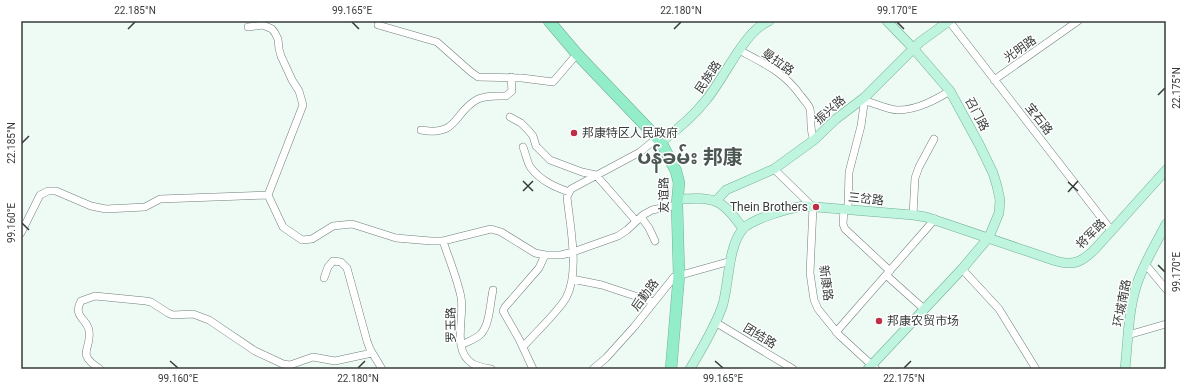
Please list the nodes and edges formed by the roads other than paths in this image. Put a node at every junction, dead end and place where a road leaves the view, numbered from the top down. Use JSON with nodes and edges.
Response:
{"nodes":[{"id":1,"x":549,"y":21,"type":"edge"},
{"id":2,"x":769,"y":21,"type":"edge"},
{"id":3,"x":887,"y":21,"type":"edge"},
{"id":4,"x":949,"y":21,"type":"edge"},
{"id":5,"x":1078,"y":21,"type":"edge"},
{"id":6,"x":378,"y":25,"type":"dead end"},
{"id":7,"x":248,"y":27,"type":"dead end"},
{"id":8,"x":913,"y":48,"type":"junction"},
{"id":9,"x":740,"y":50,"type":"junction"},
{"id":10,"x":577,"y":54,"type":"junction"},
{"id":11,"x":511,"y":78,"type":"junction"},
{"id":12,"x":994,"y":80,"type":"junction"},
{"id":13,"x":950,"y":90,"type":"junction"},
{"id":14,"x":865,"y":99,"type":"junction"},
{"id":15,"x":510,"y":117,"type":"dead end"},
{"id":16,"x":421,"y":130,"type":"dead end"},
{"id":17,"x":934,"y":139,"type":"dead end"},
{"id":18,"x":659,"y":140,"type":"junction"},
{"id":19,"x":814,"y":140,"type":"junction"},
{"id":20,"x":523,"y":147,"type":"dead end"},
{"id":21,"x":774,"y":168,"type":"junction"},
{"id":22,"x":1166,"y":170,"type":"edge"},
{"id":23,"x":596,"y":175,"type":"junction"},
{"id":24,"x":569,"y":192,"type":"junction"},
{"id":25,"x":268,"y":195,"type":"junction"},
{"id":26,"x":716,"y":201,"type":"junction"},
{"id":27,"x":678,"y":202,"type":"junction"},
{"id":28,"x":813,"y":206,"type":"junction"},
{"id":29,"x":846,"y":209,"type":"junction"},
{"id":30,"x":913,"y":215,"type":"junction"},
{"id":31,"x":639,"y":219,"type":"junction"},
{"id":32,"x":935,"y":219,"type":"junction"},
{"id":33,"x":1166,"y":224,"type":"edge"},
{"id":34,"x":743,"y":229,"type":"junction"},
{"id":35,"x":1112,"y":230,"type":"junction"},
{"id":36,"x":21,"y":233,"type":"edge"},
{"id":37,"x":989,"y":237,"type":"junction"},
{"id":38,"x":443,"y":241,"type":"junction"},
{"id":39,"x":655,"y":241,"type":"dead end"},
{"id":40,"x":573,"y":252,"type":"junction"},
{"id":41,"x":545,"y":255,"type":"junction"},
{"id":42,"x":731,"y":261,"type":"junction"},
{"id":43,"x":1146,"y":265,"type":"junction"},
{"id":44,"x":962,"y":269,"type":"junction"},
{"id":45,"x":888,"y":273,"type":"junction"},
{"id":46,"x":679,"y":275,"type":"junction"},
{"id":47,"x":324,"y":278,"type":"dead end"},
{"id":48,"x":572,"y":279,"type":"junction"},
{"id":49,"x":1166,"y":289,"type":"edge"},
{"id":50,"x":493,"y":290,"type":"dead end"},
{"id":51,"x":653,"y":302,"type":"junction"},
{"id":52,"x":924,"y":309,"type":"junction"},
{"id":53,"x":715,"y":322,"type":"junction"},
{"id":54,"x":1166,"y":324,"type":"edge"},
{"id":55,"x":836,"y":332,"type":"junction"},
{"id":56,"x":1128,"y":336,"type":"junction"},
{"id":57,"x":461,"y":345,"type":"junction"},
{"id":58,"x":523,"y":347,"type":"junction"},
{"id":59,"x":372,"y":353,"type":"junction"},
{"id":60,"x":872,"y":367,"type":"edge"},
{"id":61,"x":100,"y":369,"type":"edge"},
{"id":62,"x":382,"y":369,"type":"edge"},
{"id":63,"x":491,"y":369,"type":"edge"},
{"id":64,"x":533,"y":369,"type":"edge"},
{"id":65,"x":593,"y":369,"type":"edge"},
{"id":66,"x":671,"y":369,"type":"edge"},
{"id":67,"x":690,"y":369,"type":"edge"},
{"id":68,"x":792,"y":369,"type":"edge"},
{"id":69,"x":1036,"y":369,"type":"edge"},
{"id":70,"x":1125,"y":369,"type":"edge"}],
"edges":[{"from":1,"to":10,"type":"highway","name":"友谊路"},
{"from":2,"to":9,"type":"main road","name":"民族路"},
{"from":3,"to":8,"type":"main road","name":"召门路"},
{"from":4,"to":8,"type":"main road","name":"振兴路"},
{"from":4,"to":12,"type":"street","name":"宝石路"},
{"from":5,"to":12,"type":"street","name":"光明路"},
{"from":6,"to":11,"type":"street"},
{"from":7,"to":25,"type":"street"},
{"from":8,"to":13,"type":"main road","name":"召门路"},
{"from":8,"to":14,"type":"main road","name":"振兴路"},
{"from":9,"to":18,"type":"main road","name":"民族路"},
{"from":9,"to":19,"type":"street","name":"曼拉路"},
{"from":10,"to":11,"type":"street"},
{"from":10,"to":18,"type":"highway","name":"友谊路"},
{"from":11,"to":16,"type":"street"},
{"from":12,"to":35,"type":"street","name":"宝石路"},
{"from":13,"to":14,"type":"street"},
{"from":13,"to":37,"type":"main road","name":"召门路"},
{"from":14,"to":19,"type":"main road","name":"振兴路"},
{"from":14,"to":29,"type":"street"},
{"from":15,"to":23,"type":"street"},
{"from":17,"to":30,"type":"street"},
{"from":18,"to":23,"type":"street"},
{"from":18,"to":27,"type":"highway","name":"友谊路"},
{"from":19,"to":21,"type":"main road","name":"振兴路"},
{"from":20,"to":24,"type":"street"},
{"from":21,"to":26,"type":"main road","name":"振兴路"},
{"from":21,"to":28,"type":"street"},
{"from":22,"to":35,"type":"main road","name":"将军路"},
{"from":23,"to":24,"type":"street"},
{"from":23,"to":31,"type":"street"},
{"from":24,"to":40,"type":"street"},
{"from":25,"to":36,"type":"street"},
{"from":25,"to":38,"type":"street"},
{"from":26,"to":27,"type":"main road"},
{"from":26,"to":34,"type":"main road"},
{"from":27,"to":31,"type":"street"},
{"from":27,"to":46,"type":"highway","name":"友谊路"},
{"from":28,"to":29,"type":"main road","name":"三岔路"},
{"from":28,"to":34,"type":"main road","name":"三岔路"},
{"from":28,"to":55,"type":"street","name":"新康路"},
{"from":29,"to":30,"type":"main road","name":"三岔路"},
{"from":29,"to":45,"type":"street"},
{"from":30,"to":32,"type":"main road","name":"三岔路"},
{"from":31,"to":39,"type":"street"},
{"from":31,"to":40,"type":"street"},
{"from":32,"to":37,"type":"main road","name":"三岔路"},
{"from":32,"to":45,"type":"street"},
{"from":33,"to":43,"type":"main road","name":"环城南路"},
{"from":34,"to":42,"type":"main road"},
{"from":35,"to":37,"type":"main road","name":"将军路"},
{"from":37,"to":44,"type":"main road","name":"新康路"},
{"from":38,"to":41,"type":"street"},
{"from":38,"to":57,"type":"street","name":"罗玉路"},
{"from":40,"to":41,"type":"street"},
{"from":40,"to":48,"type":"street"},
{"from":41,"to":58,"type":"street"},
{"from":42,"to":46,"type":"street","name":"后勤路"},
{"from":42,"to":53,"type":"main road"},
{"from":43,"to":49,"type":"street"},
{"from":43,"to":56,"type":"main road","name":"环城南路"},
{"from":44,"to":52,"type":"main road","name":"新康路"},
{"from":44,"to":69,"type":"street"},
{"from":45,"to":52,"type":"street"},
{"from":45,"to":55,"type":"street"},
{"from":46,"to":51,"type":"street","name":"后勤路"},
{"from":46,"to":66,"type":"highway","name":"友谊路"},
{"from":47,"to":59,"type":"street"},
{"from":48,"to":51,"type":"street"},
{"from":48,"to":58,"type":"street"},
{"from":50,"to":57,"type":"street"},
{"from":51,"to":65,"type":"street","name":"后勤路"},
{"from":52,"to":60,"type":"main road","name":"新康路"},
{"from":53,"to":67,"type":"main road"},
{"from":53,"to":68,"type":"street","name":"团结路"},
{"from":54,"to":56,"type":"street"},
{"from":55,"to":60,"type":"street","name":"新康路"},
{"from":56,"to":70,"type":"main road","name":"环城南路"},
{"from":57,"to":63,"type":"street","name":"罗玉路"},
{"from":58,"to":64,"type":"street"},
{"from":59,"to":61,"type":"street"},
{"from":59,"to":62,"type":"street"}]}
